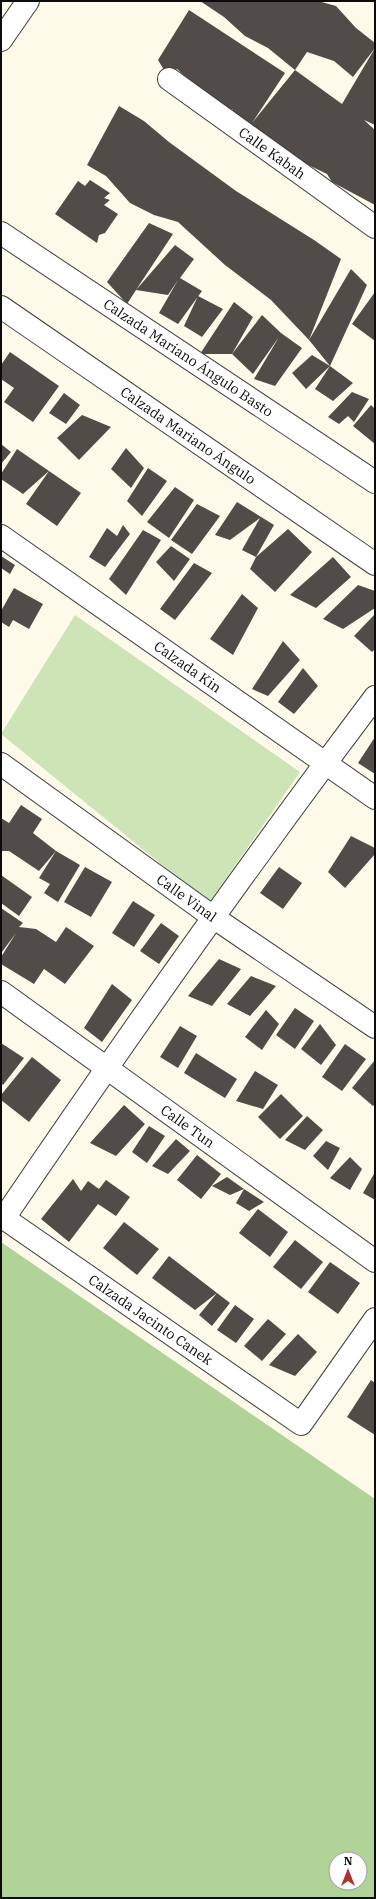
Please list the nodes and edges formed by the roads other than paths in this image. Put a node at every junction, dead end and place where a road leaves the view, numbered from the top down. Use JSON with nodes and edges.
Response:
{"nodes":[{"id":1,"x":28,"y":1,"type":"edge"},
{"id":2,"x":1,"y":40,"type":"edge"},
{"id":3,"x":169,"y":80,"type":"dead end"},
{"id":4,"x":375,"y":227,"type":"edge"},
{"id":5,"x":1,"y":233,"type":"edge"},
{"id":6,"x":1,"y":307,"type":"edge"},
{"id":7,"x":375,"y":482,"type":"edge"},
{"id":8,"x":1,"y":536,"type":"edge"},
{"id":9,"x":375,"y":564,"type":"edge"},
{"id":10,"x":375,"y":697,"type":"edge"},
{"id":11,"x":325,"y":763,"type":"junction"},
{"id":12,"x":1,"y":764,"type":"edge"},
{"id":13,"x":375,"y":798,"type":"edge"},
{"id":14,"x":213,"y":917,"type":"junction"},
{"id":15,"x":1,"y":992,"type":"edge"},
{"id":16,"x":375,"y":1027,"type":"edge"},
{"id":17,"x":106,"y":1068,"type":"junction"},
{"id":18,"x":2,"y":1217,"type":"edge"},
{"id":19,"x":375,"y":1261,"type":"edge"},
{"id":20,"x":375,"y":1318,"type":"edge"}],
"edges":[{"from":1,"to":2,"type":"street"},
{"from":3,"to":4,"type":"street","name":"Calle Kabah"},
{"from":5,"to":7,"type":"street","name":"Calzada Mariano Ángulo Basto"},
{"from":6,"to":9,"type":"street","name":"Calzada Mariano Ángulo"},
{"from":8,"to":11,"type":"street","name":"Calzada Kin"},
{"from":10,"to":11,"type":"street"},
{"from":11,"to":13,"type":"street","name":"Calzada Kin"},
{"from":11,"to":14,"type":"street"},
{"from":12,"to":14,"type":"street","name":"Calle Vinal"},
{"from":14,"to":16,"type":"street","name":"Calle Vinal"},
{"from":14,"to":17,"type":"street"},
{"from":15,"to":17,"type":"street","name":"Calle Tun"},
{"from":17,"to":18,"type":"street"},
{"from":17,"to":19,"type":"street","name":"Calle Tun"},
{"from":18,"to":20,"type":"street","name":"Calzada Jacinto Canek"}]}
